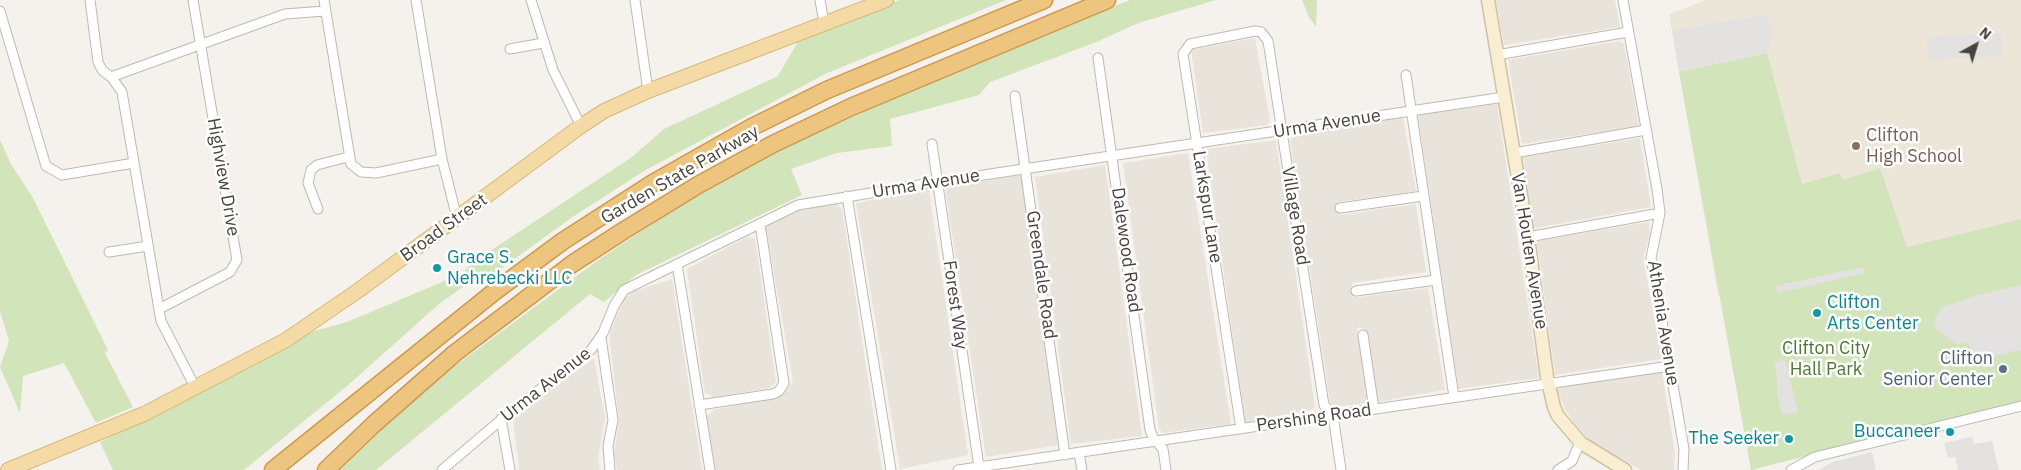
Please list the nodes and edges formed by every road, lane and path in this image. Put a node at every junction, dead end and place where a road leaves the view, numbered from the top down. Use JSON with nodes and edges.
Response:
{"nodes":[{"id":1,"x":90,"y":0,"type":"edge"},
{"id":2,"x":193,"y":0,"type":"edge"},
{"id":3,"x":324,"y":0,"type":"edge"},
{"id":4,"x":416,"y":0,"type":"edge"},
{"id":5,"x":531,"y":0,"type":"edge"},
{"id":6,"x":635,"y":0,"type":"edge"},
{"id":7,"x":820,"y":0,"type":"edge"},
{"id":8,"x":886,"y":0,"type":"edge"},
{"id":9,"x":1044,"y":0,"type":"edge"},
{"id":10,"x":1107,"y":0,"type":"edge"},
{"id":11,"x":1488,"y":0,"type":"edge"},
{"id":12,"x":1623,"y":0,"type":"edge"},
{"id":13,"x":0,"y":11,"type":"edge"},
{"id":14,"x":326,"y":11,"type":"junction"},
{"id":15,"x":824,"y":23,"type":"junction"},
{"id":16,"x":1628,"y":32,"type":"junction"},
{"id":17,"x":1246,"y":33,"type":"joint"},
{"id":18,"x":543,"y":43,"type":"junction"},
{"id":19,"x":201,"y":44,"type":"junction"},
{"id":20,"x":510,"y":49,"type":"dead end"},
{"id":21,"x":1497,"y":55,"type":"junction"},
{"id":22,"x":1098,"y":58,"type":"dead end"},
{"id":23,"x":1406,"y":75,"type":"dead end"},
{"id":24,"x":111,"y":76,"type":"junction"},
{"id":25,"x":648,"y":91,"type":"junction"},
{"id":26,"x":1015,"y":96,"type":"dead end"},
{"id":27,"x":1504,"y":98,"type":"junction"},
{"id":28,"x":1411,"y":112,"type":"junction"},
{"id":29,"x":580,"y":126,"type":"junction"},
{"id":30,"x":1646,"y":130,"type":"junction"},
{"id":31,"x":1282,"y":131,"type":"junction"},
{"id":32,"x":932,"y":144,"type":"dead end"},
{"id":33,"x":1197,"y":144,"type":"junction"},
{"id":34,"x":1514,"y":153,"type":"junction"},
{"id":35,"x":1113,"y":156,"type":"junction"},
{"id":36,"x":348,"y":157,"type":"junction"},
{"id":37,"x":442,"y":159,"type":"junction"},
{"id":38,"x":134,"y":163,"type":"junction"},
{"id":39,"x":1026,"y":169,"type":"junction"},
{"id":40,"x":937,"y":182,"type":"junction"},
{"id":41,"x":847,"y":196,"type":"junction"},
{"id":42,"x":1423,"y":196,"type":"junction"},
{"id":43,"x":318,"y":208,"type":"dead end"},
{"id":44,"x":1340,"y":208,"type":"dead end"},
{"id":45,"x":1660,"y":213,"type":"junction"},
{"id":46,"x":457,"y":218,"type":"junction"},
{"id":47,"x":760,"y":224,"type":"junction"},
{"id":48,"x":1528,"y":236,"type":"junction"},
{"id":49,"x":148,"y":246,"type":"junction"},
{"id":50,"x":109,"y":252,"type":"dead end"},
{"id":51,"x":677,"y":264,"type":"junction"},
{"id":52,"x":1436,"y":280,"type":"junction"},
{"id":53,"x":1356,"y":291,"type":"dead end"},
{"id":54,"x":159,"y":309,"type":"junction"},
{"id":55,"x":1363,"y":335,"type":"dead end"},
{"id":56,"x":601,"y":338,"type":"junction"},
{"id":57,"x":1670,"y":366,"type":"junction"},
{"id":58,"x":1548,"y":382,"type":"junction"},
{"id":59,"x":195,"y":388,"type":"junction"},
{"id":60,"x":1454,"y":397,"type":"junction"},
{"id":61,"x":699,"y":406,"type":"junction"},
{"id":62,"x":2021,"y":406,"type":"edge"},
{"id":63,"x":1374,"y":409,"type":"junction"},
{"id":64,"x":1333,"y":415,"type":"junction"},
{"id":65,"x":501,"y":419,"type":"junction"},
{"id":66,"x":1241,"y":429,"type":"junction"},
{"id":67,"x":1156,"y":441,"type":"junction"},
{"id":68,"x":1580,"y":442,"type":"junction"},
{"id":69,"x":1080,"y":453,"type":"junction"},
{"id":70,"x":1065,"y":455,"type":"junction"},
{"id":71,"x":1806,"y":462,"type":"junction"},
{"id":72,"x":979,"y":467,"type":"junction"},
{"id":73,"x":8,"y":470,"type":"edge"},
{"id":74,"x":273,"y":470,"type":"edge"},
{"id":75,"x":326,"y":470,"type":"edge"},
{"id":76,"x":442,"y":470,"type":"edge"},
{"id":77,"x":510,"y":470,"type":"edge"},
{"id":78,"x":610,"y":470,"type":"edge"},
{"id":79,"x":710,"y":470,"type":"edge"},
{"id":80,"x":891,"y":470,"type":"edge"},
{"id":81,"x":958,"y":470,"type":"edge"},
{"id":82,"x":1082,"y":470,"type":"edge"},
{"id":83,"x":1166,"y":470,"type":"edge"},
{"id":84,"x":1341,"y":470,"type":"edge"},
{"id":85,"x":1558,"y":470,"type":"edge"},
{"id":86,"x":1625,"y":470,"type":"edge"},
{"id":87,"x":1683,"y":470,"type":"edge"},
{"id":88,"x":1791,"y":470,"type":"edge"},
{"id":89,"x":1797,"y":470,"type":"edge"}],
"edges":[{"from":1,"to":24,"type":"street"},
{"from":2,"to":19,"type":"street","name":"Highview Drive"},
{"from":3,"to":14,"type":"street"},
{"from":4,"to":37,"type":"street"},
{"from":5,"to":18,"type":"street"},
{"from":6,"to":25,"type":"street"},
{"from":7,"to":15,"type":"street"},
{"from":8,"to":15,"type":"main road","name":"Broad Street"},
{"from":9,"to":74,"type":"highway","name":"Garden State Parkway"},
{"from":10,"to":75,"type":"highway","name":"Garden State Parkway"},
{"from":11,"to":21,"type":"main road","name":"Van Houten Avenue"},
{"from":12,"to":16,"type":"street","name":"Athenia Avenue"},
{"from":13,"to":38,"type":"street"},
{"from":14,"to":19,"type":"street"},
{"from":14,"to":36,"type":"street"},
{"from":15,"to":25,"type":"main road","name":"Broad Street"},
{"from":16,"to":21,"type":"street"},
{"from":16,"to":30,"type":"street","name":"Athenia Avenue"},
{"from":17,"to":31,"type":"street","name":"Village Road"},
{"from":17,"to":33,"type":"street","name":"Larkspur Lane"},
{"from":18,"to":20,"type":"street"},
{"from":18,"to":29,"type":"street"},
{"from":19,"to":24,"type":"street"},
{"from":19,"to":54,"type":"street","name":"Highview Drive"},
{"from":21,"to":27,"type":"main road","name":"Van Houten Avenue"},
{"from":22,"to":35,"type":"street","name":"Dalewood Road"},
{"from":23,"to":28,"type":"street"},
{"from":24,"to":38,"type":"street"},
{"from":25,"to":29,"type":"main road","name":"Broad Street"},
{"from":26,"to":39,"type":"street","name":"Greendale Road"},
{"from":27,"to":28,"type":"street","name":"Urma Avenue"},
{"from":27,"to":34,"type":"main road","name":"Van Houten Avenue"},
{"from":28,"to":31,"type":"street","name":"Urma Avenue"},
{"from":28,"to":42,"type":"street"},
{"from":29,"to":46,"type":"main road","name":"Broad Street"},
{"from":30,"to":34,"type":"street"},
{"from":30,"to":45,"type":"street","name":"Athenia Avenue"},
{"from":31,"to":33,"type":"street","name":"Urma Avenue"},
{"from":31,"to":64,"type":"street","name":"Village Road"},
{"from":32,"to":40,"type":"street","name":"Forest Way"},
{"from":33,"to":35,"type":"street","name":"Urma Avenue"},
{"from":33,"to":66,"type":"street","name":"Larkspur Lane"},
{"from":34,"to":48,"type":"main road","name":"Van Houten Avenue"},
{"from":35,"to":39,"type":"street","name":"Urma Avenue"},
{"from":35,"to":67,"type":"street","name":"Dalewood Road"},
{"from":36,"to":37,"type":"street"},
{"from":36,"to":43,"type":"street"},
{"from":37,"to":46,"type":"street"},
{"from":38,"to":49,"type":"street"},
{"from":39,"to":40,"type":"street","name":"Urma Avenue"},
{"from":39,"to":70,"type":"street","name":"Greendale Road"},
{"from":40,"to":41,"type":"street","name":"Urma Avenue"},
{"from":40,"to":72,"type":"street","name":"Forest Way"},
{"from":41,"to":47,"type":"street","name":"Urma Avenue"},
{"from":41,"to":80,"type":"street"},
{"from":42,"to":44,"type":"street"},
{"from":42,"to":52,"type":"street"},
{"from":45,"to":48,"type":"street"},
{"from":45,"to":57,"type":"street","name":"Athenia Avenue"},
{"from":46,"to":59,"type":"main road","name":"Broad Street"},
{"from":47,"to":51,"type":"street","name":"Urma Avenue"},
{"from":47,"to":61,"type":"street"},
{"from":48,"to":58,"type":"main road","name":"Van Houten Avenue"},
{"from":49,"to":50,"type":"street"},
{"from":49,"to":54,"type":"street"},
{"from":51,"to":56,"type":"street","name":"Urma Avenue"},
{"from":51,"to":61,"type":"street"},
{"from":52,"to":53,"type":"street"},
{"from":52,"to":60,"type":"street"},
{"from":54,"to":59,"type":"street"},
{"from":55,"to":63,"type":"street"},
{"from":56,"to":65,"type":"street","name":"Urma Avenue"},
{"from":56,"to":78,"type":"street"},
{"from":57,"to":58,"type":"street","name":"Pershing Road"},
{"from":57,"to":87,"type":"street","name":"Athenia Avenue"},
{"from":58,"to":60,"type":"street","name":"Pershing Road"},
{"from":58,"to":68,"type":"main road","name":"Van Houten Avenue"},
{"from":59,"to":73,"type":"main road","name":"Broad Street"},
{"from":60,"to":63,"type":"street","name":"Pershing Road"},
{"from":61,"to":79,"type":"street"},
{"from":62,"to":71,"type":"street"},
{"from":63,"to":64,"type":"street","name":"Pershing Road"},
{"from":64,"to":66,"type":"street","name":"Pershing Road"},
{"from":64,"to":84,"type":"street","name":"Village Road"},
{"from":65,"to":76,"type":"street","name":"Urma Avenue"},
{"from":65,"to":77,"type":"street"},
{"from":66,"to":67,"type":"street","name":"Pershing Road"},
{"from":67,"to":69,"type":"street","name":"Pershing Road"},
{"from":67,"to":83,"type":"street","name":"Dalewood Road"},
{"from":68,"to":85,"type":"street"},
{"from":68,"to":86,"type":"main road","name":"Van Houten Avenue"},
{"from":69,"to":70,"type":"street","name":"Pershing Road"},
{"from":69,"to":82,"type":"street"},
{"from":70,"to":72,"type":"street","name":"Pershing Road"},
{"from":71,"to":88,"type":"street"},
{"from":71,"to":89,"type":"street"},
{"from":72,"to":81,"type":"street","name":"Pershing Road"}]}
